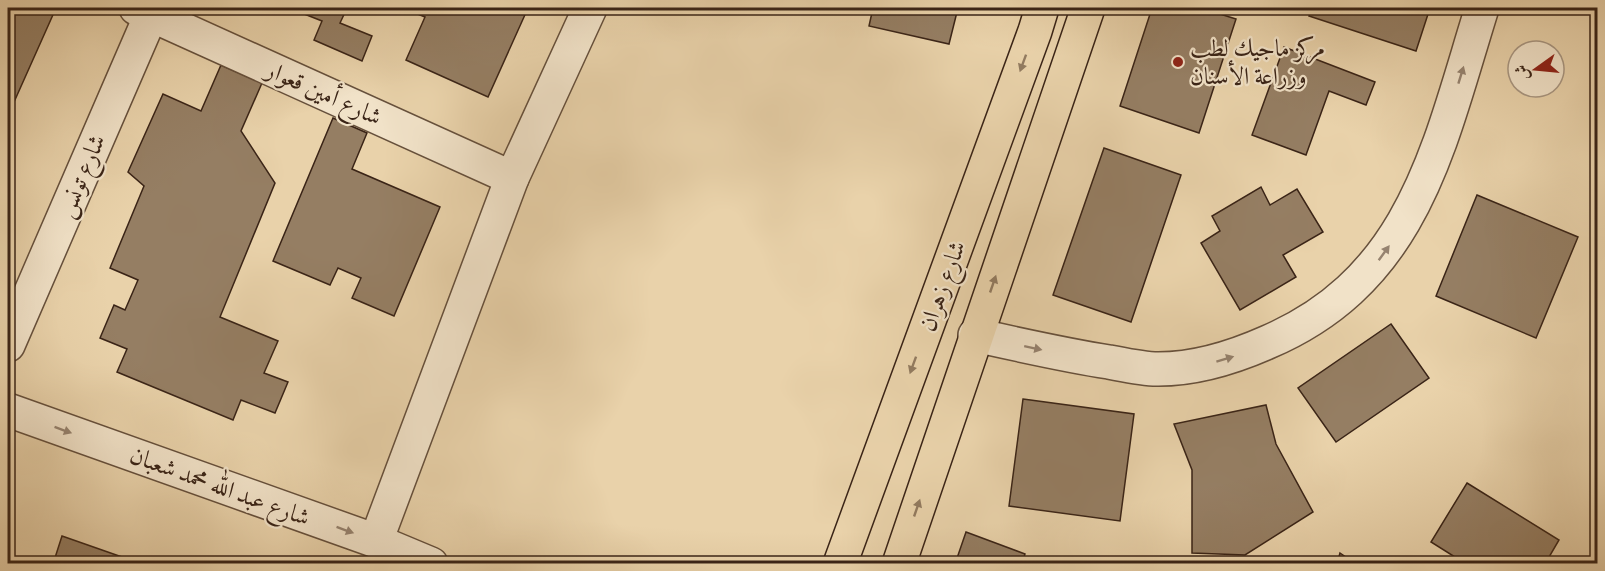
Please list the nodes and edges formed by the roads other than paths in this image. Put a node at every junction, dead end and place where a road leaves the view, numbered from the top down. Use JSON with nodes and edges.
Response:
{"nodes":[{"id":1,"x":590,"y":8,"type":"edge"},
{"id":2,"x":1041,"y":8,"type":"edge"},
{"id":3,"x":1088,"y":8,"type":"edge"},
{"id":4,"x":1482,"y":8,"type":"edge"},
{"id":5,"x":147,"y":10,"type":"edge"},
{"id":6,"x":512,"y":178,"type":"junction"},
{"id":7,"x":975,"y":335,"type":"junction"},
{"id":8,"x":8,"y":345,"type":"edge"},
{"id":9,"x":8,"y":410,"type":"edge"},
{"id":10,"x":376,"y":541,"type":"junction"},
{"id":11,"x":431,"y":564,"type":"edge"},
{"id":12,"x":840,"y":564,"type":"edge"},
{"id":13,"x":898,"y":564,"type":"edge"}],
"edges":[{"from":1,"to":6,"type":"street"},
{"from":2,"to":12,"type":"main road","name":"شارع زهران","one_way":true},
{"from":7,"to":3,"type":"main road","name":"شارع زهران","one_way":true},
{"from":7,"to":4,"type":"street","one_way":true},
{"from":5,"to":6,"type":"street","name":"شارع أمين قعوار"},
{"from":5,"to":8,"type":"street","name":"شارع تونس"},
{"from":6,"to":10,"type":"street"},
{"from":13,"to":7,"type":"main road","name":"شارع زهران","one_way":true},
{"from":9,"to":10,"type":"street","name":"شارع عبد الله محمد شعبان","one_way":true},
{"from":10,"to":11,"type":"street","name":"شارع عبد الله محمد شعبان"}]}
